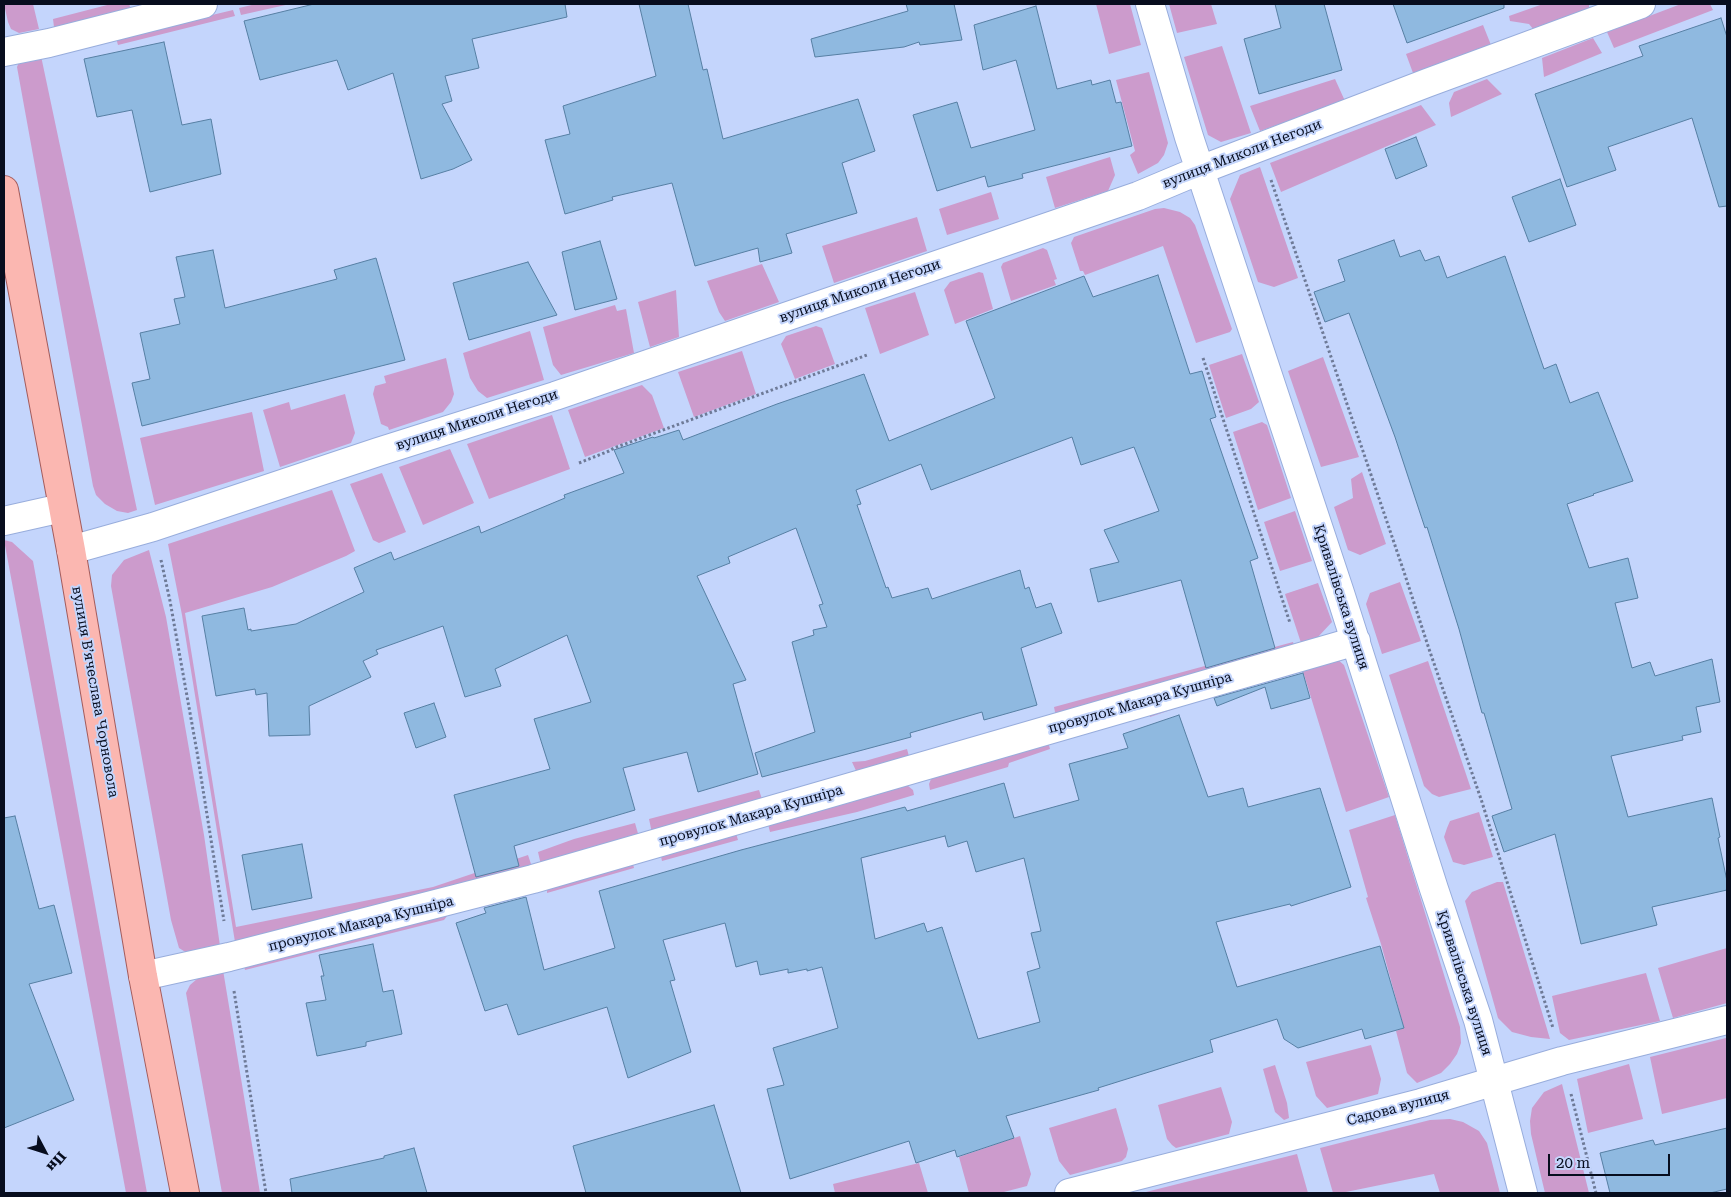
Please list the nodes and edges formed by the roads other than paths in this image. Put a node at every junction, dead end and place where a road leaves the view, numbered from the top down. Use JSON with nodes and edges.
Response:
{"nodes":[{"id":1,"x":203,"y":4,"type":"edge"},
{"id":2,"x":1150,"y":4,"type":"edge"},
{"id":3,"x":1641,"y":4,"type":"edge"},
{"id":4,"x":4,"y":52,"type":"edge"},
{"id":5,"x":1200,"y":170,"type":"junction"},
{"id":6,"x":4,"y":190,"type":"edge"},
{"id":7,"x":62,"y":508,"type":"junction"},
{"id":8,"x":4,"y":520,"type":"edge"},
{"id":9,"x":71,"y":550,"type":"junction"},
{"id":10,"x":1356,"y":641,"type":"junction"},
{"id":11,"x":143,"y":976,"type":"junction"},
{"id":12,"x":1727,"y":1020,"type":"edge"},
{"id":13,"x":1495,"y":1081,"type":"junction"},
{"id":14,"x":185,"y":1193,"type":"edge"},
{"id":15,"x":1069,"y":1193,"type":"edge"},
{"id":16,"x":1523,"y":1193,"type":"edge"}],
"edges":[{"from":1,"to":4,"type":"street"},
{"from":2,"to":5,"type":"street","name":"Кривалівська вулиця"},
{"from":3,"to":5,"type":"street","name":"вулиця Миколи Негоди"},
{"from":5,"to":9,"type":"street","name":"вулиця Миколи Негоди"},
{"from":5,"to":10,"type":"street","name":"Кривалівська вулиця"},
{"from":6,"to":7,"type":"main road","name":"вулиця Вʼячеслава Чорновола"},
{"from":7,"to":8,"type":"street"},
{"from":7,"to":9,"type":"main road","name":"вулиця Вʼячеслава Чорновола"},
{"from":9,"to":11,"type":"main road","name":"вулиця Вʼячеслава Чорновола"},
{"from":10,"to":11,"type":"street","name":"провулок Макара Кушніра"},
{"from":10,"to":13,"type":"street","name":"Кривалівська вулиця"},
{"from":11,"to":14,"type":"main road","name":"вулиця Вʼячеслава Чорновола"},
{"from":12,"to":13,"type":"street","name":"Садова вулиця"},
{"from":13,"to":15,"type":"street","name":"Садова вулиця"},
{"from":13,"to":16,"type":"street","name":"Кривалівська вулиця"}]}
